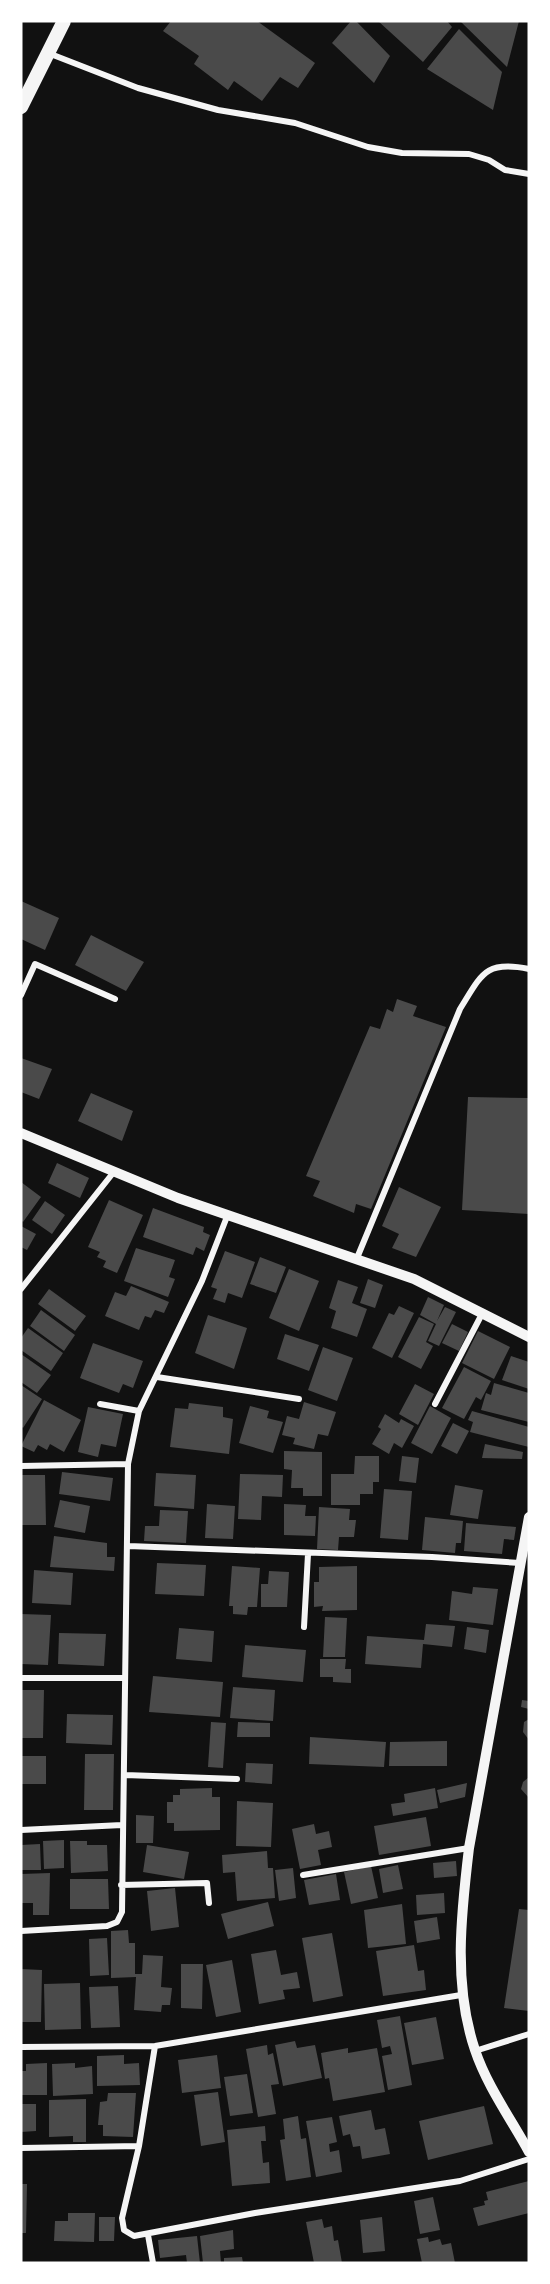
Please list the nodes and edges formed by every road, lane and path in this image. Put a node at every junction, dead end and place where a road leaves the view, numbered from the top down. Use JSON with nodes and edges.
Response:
{"nodes":[{"id":1,"x":64,"y":21,"type":"edge"},
{"id":2,"x":48,"y":53,"type":"junction"},
{"id":3,"x":21,"y":107,"type":"edge"},
{"id":4,"x":529,"y":174,"type":"edge"},
{"id":5,"x":529,"y":969,"type":"edge"},
{"id":6,"x":21,"y":995,"type":"edge"},
{"id":7,"x":115,"y":999,"type":"dead end"},
{"id":8,"x":21,"y":1133,"type":"edge"},
{"id":9,"x":113,"y":1173,"type":"junction"},
{"id":10,"x":228,"y":1214,"type":"junction"},
{"id":11,"x":357,"y":1258,"type":"junction"},
{"id":12,"x":21,"y":1289,"type":"edge"},
{"id":13,"x":483,"y":1312,"type":"junction"},
{"id":14,"x":529,"y":1337,"type":"edge"},
{"id":15,"x":157,"y":1377,"type":"junction"},
{"id":16,"x":299,"y":1399,"type":"dead end"},
{"id":17,"x":100,"y":1404,"type":"dead end"},
{"id":18,"x":435,"y":1404,"type":"dead end"},
{"id":19,"x":139,"y":1411,"type":"junction"},
{"id":20,"x":128,"y":1464,"type":"junction"},
{"id":21,"x":21,"y":1466,"type":"edge"},
{"id":22,"x":529,"y":1517,"type":"edge"},
{"id":23,"x":128,"y":1546,"type":"junction"},
{"id":24,"x":308,"y":1554,"type":"junction"},
{"id":25,"x":520,"y":1563,"type":"junction"},
{"id":26,"x":304,"y":1627,"type":"dead end"},
{"id":27,"x":21,"y":1678,"type":"edge"},
{"id":28,"x":124,"y":1678,"type":"junction"},
{"id":29,"x":124,"y":1775,"type":"junction"},
{"id":30,"x":237,"y":1779,"type":"dead end"},
{"id":31,"x":122,"y":1825,"type":"junction"},
{"id":32,"x":21,"y":1830,"type":"edge"},
{"id":33,"x":469,"y":1848,"type":"junction"},
{"id":34,"x":303,"y":1875,"type":"dead end"},
{"id":35,"x":122,"y":1885,"type":"junction"},
{"id":36,"x":209,"y":1903,"type":"dead end"},
{"id":37,"x":21,"y":1931,"type":"edge"},
{"id":38,"x":461,"y":1995,"type":"junction"},
{"id":39,"x":529,"y":2034,"type":"edge"},
{"id":40,"x":155,"y":2046,"type":"junction"},
{"id":41,"x":21,"y":2047,"type":"edge"},
{"id":42,"x":475,"y":2051,"type":"junction"},
{"id":43,"x":139,"y":2146,"type":"junction"},
{"id":44,"x":21,"y":2148,"type":"edge"},
{"id":45,"x":529,"y":2152,"type":"edge"},
{"id":46,"x":529,"y":2159,"type":"edge"},
{"id":47,"x":148,"y":2235,"type":"junction"},
{"id":48,"x":153,"y":2263,"type":"edge"}],
"edges":[{"from":1,"to":2,"type":"main road"},
{"from":2,"to":3,"type":"main road"},
{"from":2,"to":4,"type":"street"},
{"from":5,"to":11,"type":"street"},
{"from":6,"to":7,"type":"street"},
{"from":8,"to":9,"type":"street"},
{"from":9,"to":10,"type":"street"},
{"from":9,"to":12,"type":"street"},
{"from":10,"to":11,"type":"street"},
{"from":10,"to":15,"type":"street"},
{"from":11,"to":13,"type":"street"},
{"from":13,"to":14,"type":"street"},
{"from":13,"to":18,"type":"street"},
{"from":15,"to":16,"type":"street"},
{"from":15,"to":19,"type":"street"},
{"from":17,"to":19,"type":"street"},
{"from":19,"to":20,"type":"street"},
{"from":20,"to":21,"type":"street"},
{"from":20,"to":23,"type":"street"},
{"from":22,"to":25,"type":"street"},
{"from":23,"to":24,"type":"street"},
{"from":23,"to":28,"type":"street"},
{"from":24,"to":25,"type":"street"},
{"from":24,"to":26,"type":"street"},
{"from":25,"to":33,"type":"street"},
{"from":27,"to":28,"type":"street"},
{"from":28,"to":29,"type":"street"},
{"from":29,"to":30,"type":"street"},
{"from":29,"to":31,"type":"street"},
{"from":31,"to":32,"type":"street"},
{"from":31,"to":35,"type":"street"},
{"from":33,"to":34,"type":"street"},
{"from":33,"to":38,"type":"street"},
{"from":35,"to":36,"type":"street"},
{"from":35,"to":37,"type":"street"},
{"from":38,"to":40,"type":"street"},
{"from":38,"to":42,"type":"street"},
{"from":39,"to":42,"type":"street"},
{"from":40,"to":41,"type":"street"},
{"from":40,"to":43,"type":"street"},
{"from":42,"to":45,"type":"street"},
{"from":43,"to":44,"type":"street"},
{"from":43,"to":47,"type":"street"},
{"from":46,"to":47,"type":"street"},
{"from":47,"to":48,"type":"street"}]}
